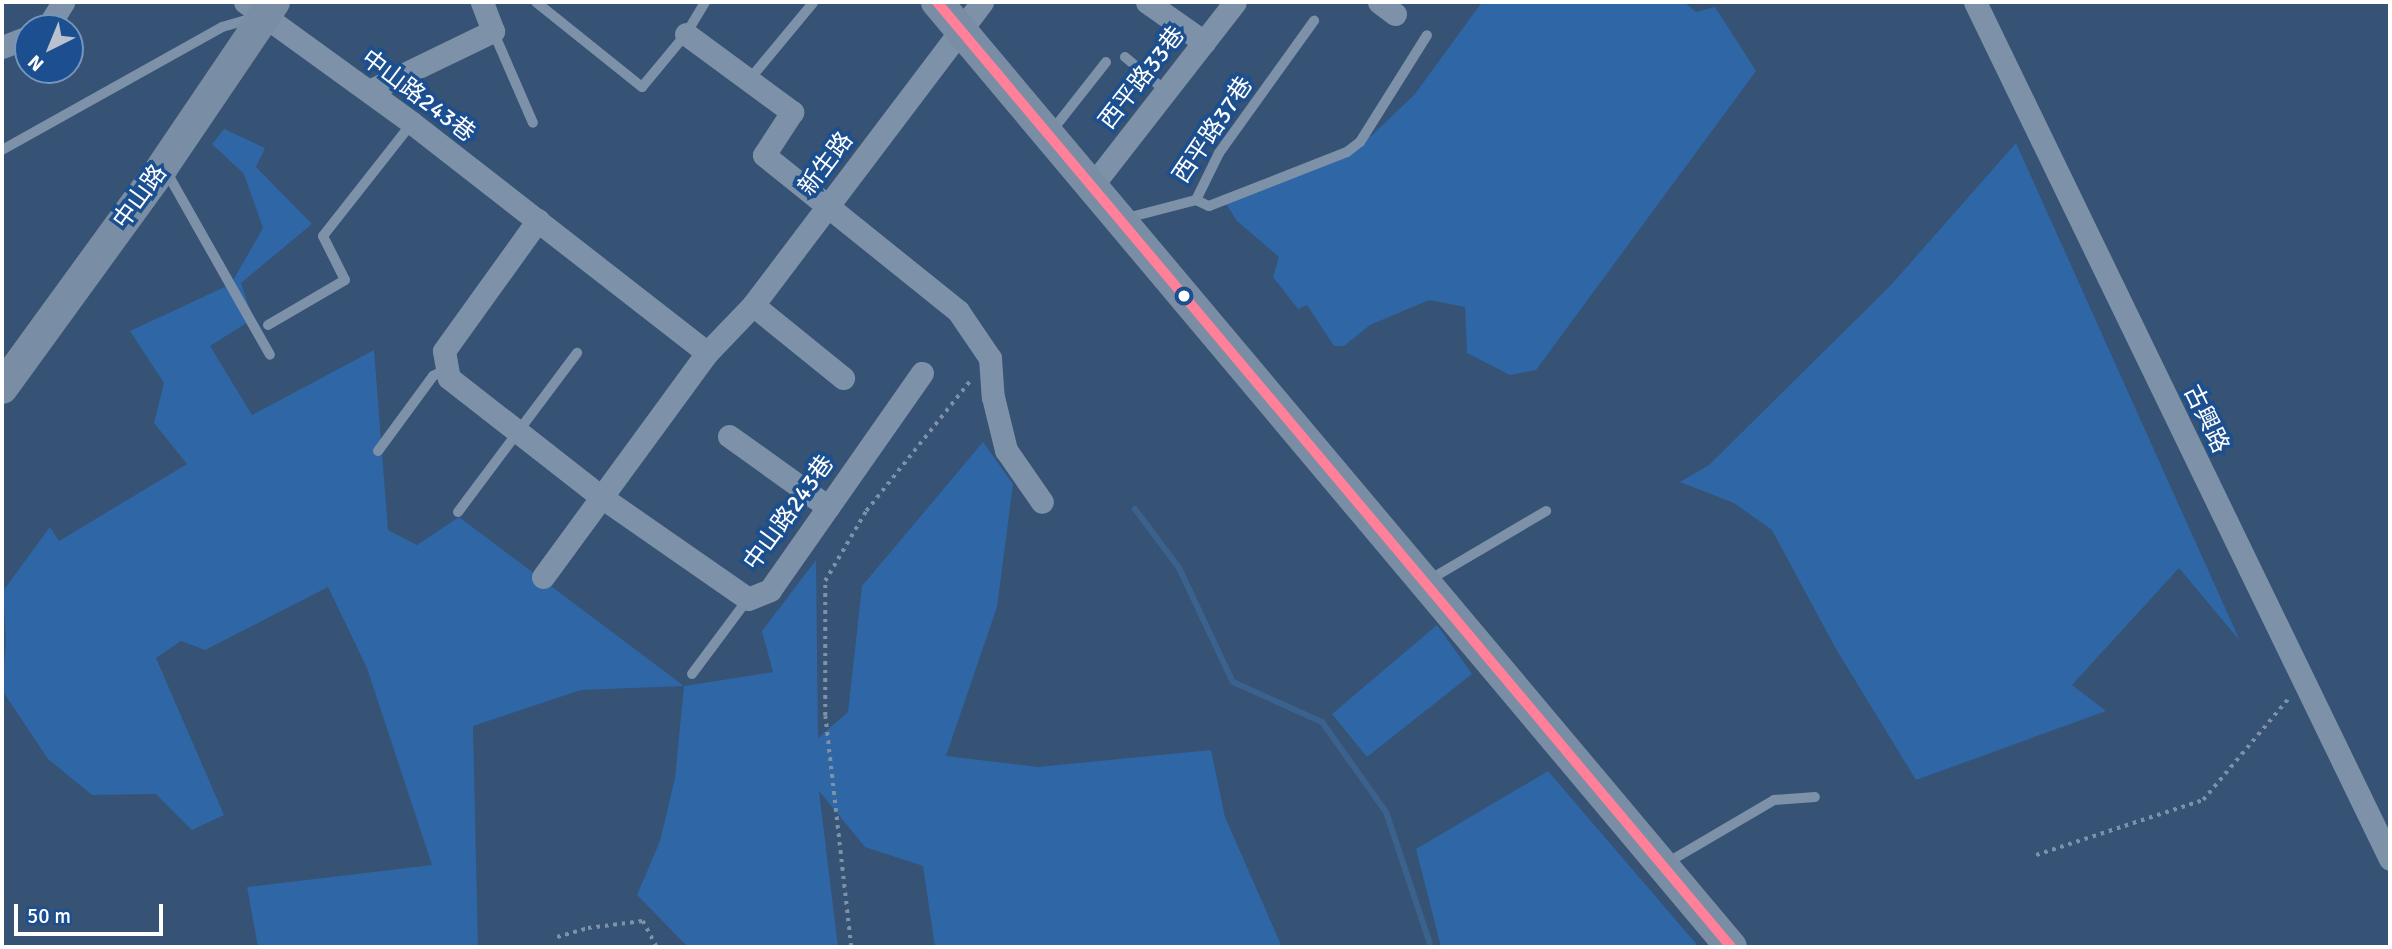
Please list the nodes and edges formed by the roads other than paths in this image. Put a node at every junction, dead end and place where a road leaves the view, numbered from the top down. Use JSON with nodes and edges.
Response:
{"nodes":[{"id":1,"x":536,"y":2,"type":"edge"},
{"id":2,"x":705,"y":2,"type":"edge"},
{"id":3,"x":937,"y":2,"type":"edge"},
{"id":4,"x":982,"y":2,"type":"edge"},
{"id":5,"x":1147,"y":2,"type":"edge"},
{"id":6,"x":1235,"y":2,"type":"edge"},
{"id":7,"x":1975,"y":2,"type":"edge"},
{"id":8,"x":813,"y":3,"type":"edge"},
{"id":9,"x":261,"y":7,"type":"edge"},
{"id":10,"x":488,"y":11,"type":"edge"},
{"id":11,"x":1314,"y":21,"type":"dead end"},
{"id":12,"x":960,"y":31,"type":"junction"},
{"id":13,"x":686,"y":34,"type":"junction"},
{"id":14,"x":1427,"y":36,"type":"dead end"},
{"id":15,"x":1203,"y":42,"type":"junction"},
{"id":16,"x":1125,"y":57,"type":"dead end"},
{"id":17,"x":1106,"y":62,"type":"dead end"},
{"id":18,"x":749,"y":80,"type":"junction"},
{"id":19,"x":1166,"y":90,"type":"junction"},
{"id":20,"x":369,"y":91,"type":"junction"},
{"id":21,"x":412,"y":122,"type":"junction"},
{"id":22,"x":533,"y":123,"type":"dead end"},
{"id":23,"x":1047,"y":136,"type":"junction"},
{"id":24,"x":2,"y":150,"type":"edge"},
{"id":25,"x":163,"y":166,"type":"junction"},
{"id":26,"x":1091,"y":187,"type":"junction"},
{"id":27,"x":1196,"y":200,"type":"junction"},
{"id":28,"x":827,"y":207,"type":"junction"},
{"id":29,"x":538,"y":220,"type":"junction"},
{"id":30,"x":1117,"y":220,"type":"junction"},
{"id":31,"x":752,"y":305,"type":"junction"},
{"id":32,"x":268,"y":325,"type":"dead end"},
{"id":33,"x":577,"y":353,"type":"dead end"},
{"id":34,"x":707,"y":353,"type":"junction"},
{"id":35,"x":270,"y":355,"type":"dead end"},
{"id":36,"x":445,"y":370,"type":"junction"},
{"id":37,"x":922,"y":373,"type":"dead end"},
{"id":38,"x":5,"y":376,"type":"edge"},
{"id":39,"x":844,"y":378,"type":"dead end"},
{"id":40,"x":517,"y":433,"type":"junction"},
{"id":41,"x":729,"y":436,"type":"dead end"},
{"id":42,"x":378,"y":451,"type":"dead end"},
{"id":43,"x":600,"y":496,"type":"junction"},
{"id":44,"x":1042,"y":502,"type":"dead end"},
{"id":45,"x":828,"y":507,"type":"junction"},
{"id":46,"x":1546,"y":511,"type":"dead end"},
{"id":47,"x":458,"y":512,"type":"dead end"},
{"id":48,"x":543,"y":577,"type":"dead end"},
{"id":49,"x":1424,"y":584,"type":"junction"},
{"id":50,"x":748,"y":599,"type":"junction"},
{"id":51,"x":692,"y":674,"type":"dead end"},
{"id":52,"x":1815,"y":797,"type":"dead end"},
{"id":53,"x":2390,"y":859,"type":"edge"},
{"id":54,"x":1662,"y":865,"type":"junction"},
{"id":55,"x":1731,"y":947,"type":"edge"}],
"edges":[{"from":1,"to":13,"type":"lane"},
{"from":2,"to":13,"type":"lane"},
{"from":3,"to":12,"type":"main road"},
{"from":4,"to":12,"type":"street","name":"新生路"},
{"from":5,"to":15,"type":"street"},
{"from":6,"to":15,"type":"street","name":"西平路33巷"},
{"from":7,"to":53,"type":"street","name":"古興路"},
{"from":8,"to":18,"type":"lane"},
{"from":9,"to":20,"type":"street","name":"中山路243巷"},
{"from":9,"to":24,"type":"lane"},
{"from":9,"to":25,"type":"main road","name":"中山路"},
{"from":10,"to":20,"type":"street"},
{"from":10,"to":22,"type":"lane"},
{"from":11,"to":27,"type":"lane","name":"西平路37巷"},
{"from":12,"to":23,"type":"main road"},
{"from":12,"to":28,"type":"street","name":"新生路"},
{"from":13,"to":18,"type":"street"},
{"from":14,"to":27,"type":"lane"},
{"from":15,"to":19,"type":"street","name":"西平路33巷"},
{"from":16,"to":19,"type":"lane"},
{"from":17,"to":23,"type":"lane"},
{"from":18,"to":28,"type":"street"},
{"from":19,"to":26,"type":"street","name":"西平路33巷"},
{"from":20,"to":21,"type":"street","name":"中山路243巷"},
{"from":21,"to":29,"type":"street","name":"中山路243巷"},
{"from":21,"to":32,"type":"lane"},
{"from":23,"to":26,"type":"main road"},
{"from":25,"to":35,"type":"lane"},
{"from":25,"to":38,"type":"main road","name":"中山路"},
{"from":26,"to":30,"type":"main road"},
{"from":27,"to":30,"type":"lane","name":"西平路37巷"},
{"from":28,"to":31,"type":"street","name":"新生路"},
{"from":28,"to":44,"type":"street"},
{"from":29,"to":34,"type":"street","name":"中山路243巷"},
{"from":29,"to":36,"type":"street"},
{"from":30,"to":49,"type":"main road"},
{"from":31,"to":34,"type":"street","name":"新生路"},
{"from":31,"to":39,"type":"street"},
{"from":33,"to":40,"type":"lane"},
{"from":34,"to":43,"type":"street"},
{"from":36,"to":40,"type":"street","name":"中山路243巷"},
{"from":36,"to":42,"type":"lane"},
{"from":37,"to":45,"type":"street","name":"中山路243巷"},
{"from":40,"to":43,"type":"street","name":"中山路243巷"},
{"from":40,"to":47,"type":"lane"},
{"from":41,"to":45,"type":"street"},
{"from":43,"to":48,"type":"street"},
{"from":43,"to":50,"type":"street","name":"中山路243巷"},
{"from":45,"to":50,"type":"street","name":"中山路243巷"},
{"from":46,"to":49,"type":"lane"},
{"from":49,"to":54,"type":"main road"},
{"from":50,"to":51,"type":"lane"},
{"from":52,"to":54,"type":"lane"},
{"from":54,"to":55,"type":"main road"}]}
